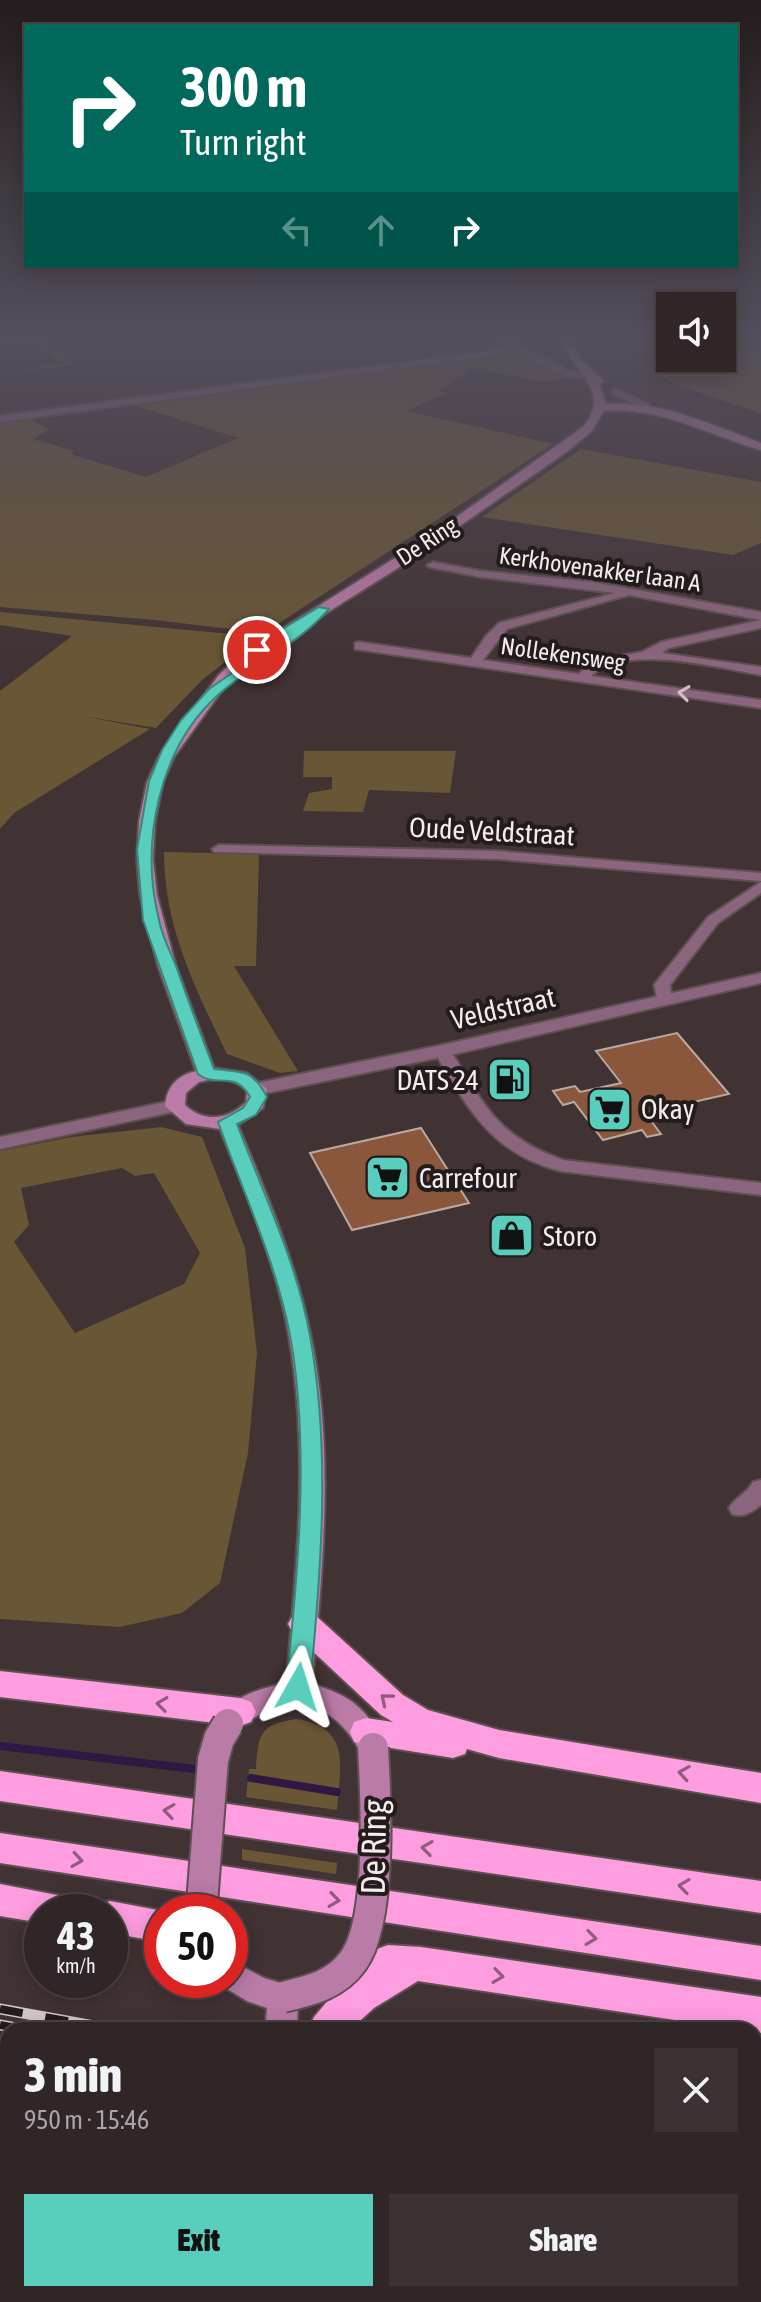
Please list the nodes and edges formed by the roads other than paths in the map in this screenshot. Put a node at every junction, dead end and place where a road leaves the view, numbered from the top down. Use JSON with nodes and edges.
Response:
{"nodes":[{"id":1,"x":568,"y":443,"type":"edge"},
{"id":2,"x":571,"y":443,"type":"edge"},
{"id":3,"x":564,"y":447,"type":"junction"},
{"id":4,"x":433,"y":565,"type":"dead end"},
{"id":5,"x":629,"y":593,"type":"junction"},
{"id":6,"x":761,"y":616,"type":"edge"},
{"id":7,"x":761,"y":624,"type":"edge"},
{"id":8,"x":359,"y":646,"type":"dead end"},
{"id":9,"x":654,"y":655,"type":"junction"},
{"id":10,"x":474,"y":664,"type":"junction"},
{"id":11,"x":761,"y":671,"type":"edge"},
{"id":12,"x":581,"y":679,"type":"junction"},
{"id":13,"x":761,"y":704,"type":"edge"},
{"id":14,"x":219,"y":849,"type":"dead end"},
{"id":15,"x":761,"y":877,"type":"edge"},
{"id":16,"x":761,"y":886,"type":"edge"},
{"id":17,"x":761,"y":978,"type":"edge"},
{"id":18,"x":664,"y":999,"type":"junction"},
{"id":19,"x":442,"y":1051,"type":"junction"},
{"id":20,"x":207,"y":1074,"type":"junction"},
{"id":21,"x":257,"y":1089,"type":"junction"},
{"id":22,"x":175,"y":1106,"type":"junction"},
{"id":23,"x":227,"y":1122,"type":"junction"},
{"id":24,"x":0,"y":1143,"type":"edge"},
{"id":25,"x":761,"y":1189,"type":"edge"},
{"id":26,"x":761,"y":1488,"type":"edge"},
{"id":27,"x":740,"y":1508,"type":"dead end"},
{"id":28,"x":304,"y":1624,"type":"junction"},
{"id":29,"x":0,"y":1684,"type":"edge"},
{"id":30,"x":298,"y":1693,"type":"junction"},
{"id":31,"x":234,"y":1718,"type":"junction"},
{"id":32,"x":369,"y":1740,"type":"junction"},
{"id":33,"x":499,"y":1744,"type":"junction"},
{"id":34,"x":0,"y":1786,"type":"edge"},
{"id":35,"x":761,"y":1788,"type":"edge"},
{"id":36,"x":0,"y":1848,"type":"edge"},
{"id":37,"x":203,"y":1894,"type":"edge"},
{"id":38,"x":761,"y":1897,"type":"edge"},
{"id":39,"x":0,"y":1900,"type":"edge"},
{"id":40,"x":24,"y":1904,"type":"edge"},
{"id":41,"x":761,"y":1963,"type":"edge"},
{"id":42,"x":421,"y":1964,"type":"junction"},
{"id":43,"x":248,"y":1985,"type":"edge"},
{"id":44,"x":320,"y":1987,"type":"junction"},
{"id":45,"x":283,"y":1997,"type":"junction"},
{"id":46,"x":761,"y":2015,"type":"edge"},
{"id":47,"x":281,"y":2022,"type":"edge"},
{"id":48,"x":334,"y":2022,"type":"edge"}],
"edges":[{"from":1,"to":3,"type":"main road","name":"De Ring"},
{"from":2,"to":3,"type":"main road"},
{"from":3,"to":20,"type":"main road","name":"De Ring"},
{"from":4,"to":5,"type":"street","name":"Kerkhovenakker laan A"},
{"from":5,"to":6,"type":"street","name":"Kerkhovenakker laan A"},
{"from":5,"to":10,"type":"street"},
{"from":7,"to":9,"type":"street"},
{"from":8,"to":10,"type":"street","name":"Nollekensweg"},
{"from":9,"to":11,"type":"street"},
{"from":9,"to":12,"type":"street"},
{"from":10,"to":12,"type":"street","name":"Nollekensweg"},
{"from":13,"to":12,"type":"street","name":"Nollekensweg","one_way":true},
{"from":14,"to":15,"type":"street","name":"Oude Veldstraat"},
{"from":16,"to":18,"type":"street"},
{"from":17,"to":18,"type":"street","name":"Veldstraat"},
{"from":18,"to":19,"type":"street","name":"Veldstraat"},
{"from":19,"to":21,"type":"street","name":"Veldstraat"},
{"from":19,"to":25,"type":"street"},
{"from":20,"to":21,"type":"main road"},
{"from":20,"to":22,"type":"main road"},
{"from":21,"to":23,"type":"main road"},
{"from":22,"to":23,"type":"main road"},
{"from":22,"to":24,"type":"street"},
{"from":23,"to":28,"type":"main road"},
{"from":26,"to":27,"type":"street"},
{"from":28,"to":30,"type":"main road"},
{"from":33,"to":28,"type":"highway","one_way":true},
{"from":31,"to":29,"type":"highway","one_way":true},
{"from":30,"to":31,"type":"main road"},
{"from":30,"to":32,"type":"main road"},
{"from":31,"to":37,"type":"main road","bridge":true},
{"from":32,"to":33,"type":"highway"},
{"from":32,"to":44,"type":"main road","name":"De Ring","bridge":true},
{"from":35,"to":33,"type":"highway","one_way":true},
{"from":38,"to":34,"type":"highway","one_way":true},
{"from":36,"to":41,"type":"highway","one_way":true},
{"from":39,"to":40,"type":"highway"},
{"from":42,"to":44,"type":"highway","bridge":true},
{"from":42,"to":46,"type":"highway","one_way":true},
{"from":42,"to":48,"type":"highway"},
{"from":43,"to":45,"type":"main road"},
{"from":44,"to":45,"type":"main road","name":"De Ring","bridge":true},
{"from":45,"to":47,"type":"main road"}]}
